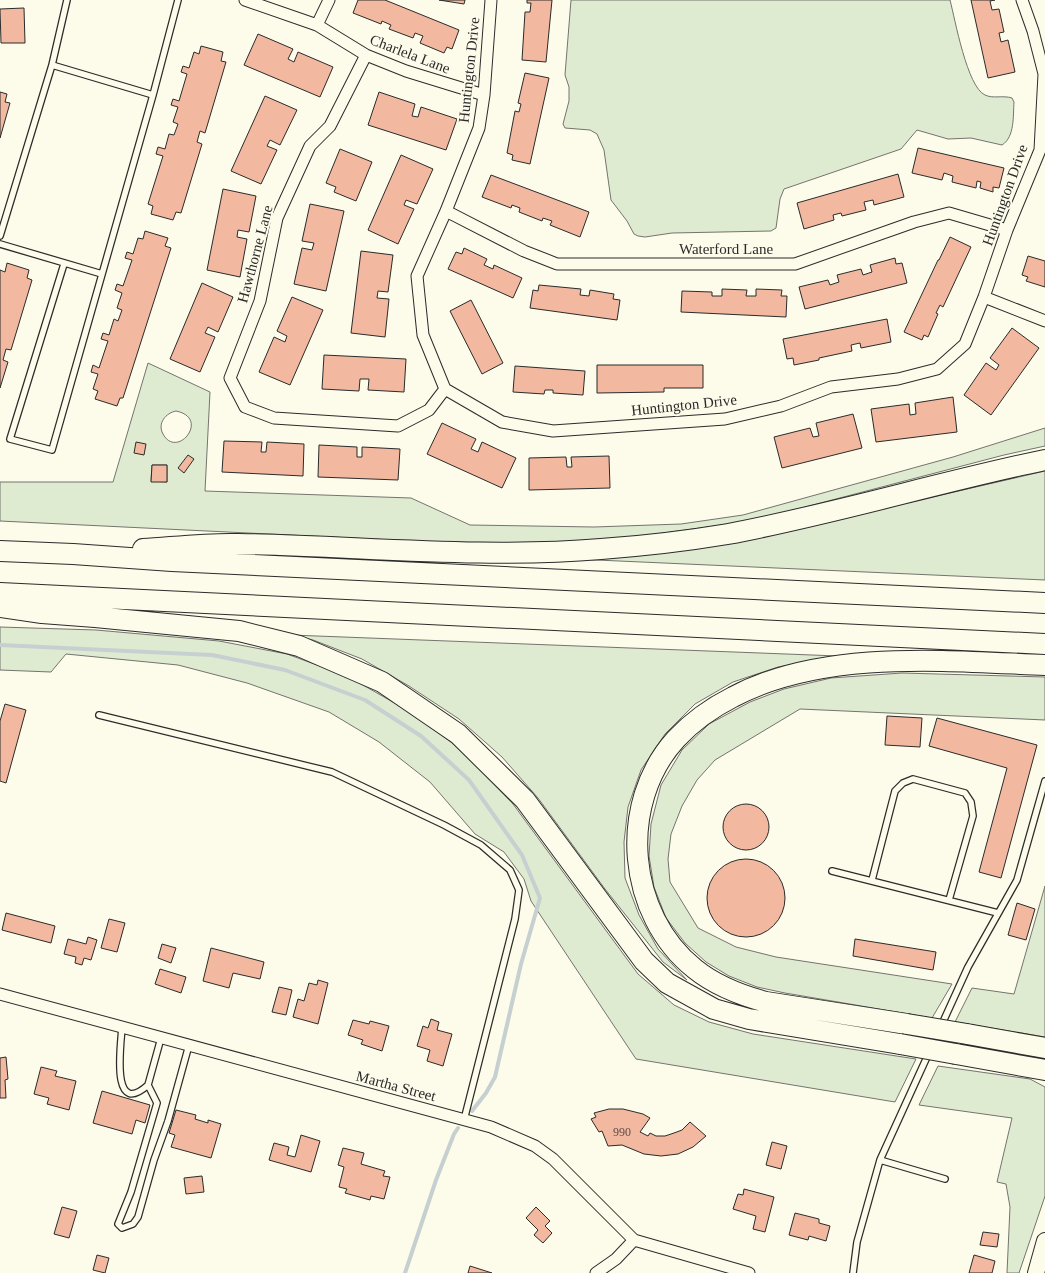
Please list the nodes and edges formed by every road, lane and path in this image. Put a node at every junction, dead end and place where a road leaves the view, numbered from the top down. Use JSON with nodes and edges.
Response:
{"nodes":[{"id":1,"x":67,"y":0,"type":"edge"},
{"id":2,"x":178,"y":0,"type":"edge"},
{"id":3,"x":245,"y":0,"type":"edge"},
{"id":4,"x":329,"y":0,"type":"edge"},
{"id":5,"x":492,"y":0,"type":"edge"},
{"id":6,"x":1022,"y":0,"type":"edge"},
{"id":7,"x":316,"y":25,"type":"junction"},
{"id":8,"x":366,"y":55,"type":"junction"},
{"id":9,"x":52,"y":64,"type":"junction"},
{"id":10,"x":1044,"y":74,"type":"edge"},
{"id":11,"x":153,"y":95,"type":"junction"},
{"id":12,"x":484,"y":95,"type":"junction"},
{"id":13,"x":446,"y":211,"type":"junction"},
{"id":14,"x":1007,"y":230,"type":"junction"},
{"id":15,"x":0,"y":236,"type":"edge"},
{"id":16,"x":0,"y":244,"type":"edge"},
{"id":17,"x":64,"y":264,"type":"junction"},
{"id":18,"x":102,"y":274,"type":"junction"},
{"id":19,"x":984,"y":297,"type":"junction"},
{"id":20,"x":1045,"y":321,"type":"edge"},
{"id":21,"x":445,"y":389,"type":"junction"},
{"id":22,"x":1045,"y":460,"type":"edge"},
{"id":23,"x":0,"y":551,"type":"edge"},
{"id":24,"x":73,"y":554,"type":"junction"},
{"id":25,"x":0,"y":593,"type":"edge"},
{"id":26,"x":1045,"y":603,"type":"edge"},
{"id":27,"x":0,"y":607,"type":"edge"},
{"id":28,"x":1045,"y":644,"type":"edge"},
{"id":29,"x":1045,"y":665,"type":"edge"},
{"id":30,"x":99,"y":716,"type":"dead end"},
{"id":31,"x":1045,"y":781,"type":"edge"},
{"id":32,"x":832,"y":870,"type":"dead end"},
{"id":33,"x":872,"y":880,"type":"junction"},
{"id":34,"x":950,"y":900,"type":"junction"},
{"id":35,"x":998,"y":913,"type":"junction"},
{"id":36,"x":0,"y":994,"type":"edge"},
{"id":37,"x":122,"y":1027,"type":"junction"},
{"id":38,"x":162,"y":1038,"type":"junction"},
{"id":39,"x":189,"y":1045,"type":"junction"},
{"id":40,"x":1045,"y":1048,"type":"edge"},
{"id":41,"x":1045,"y":1070,"type":"edge"},
{"id":42,"x":148,"y":1085,"type":"junction"},
{"id":43,"x":464,"y":1120,"type":"junction"},
{"id":44,"x":880,"y":1160,"type":"junction"},
{"id":45,"x":944,"y":1179,"type":"dead end"},
{"id":46,"x":634,"y":1240,"type":"junction"},
{"id":47,"x":1045,"y":1241,"type":"edge"},
{"id":48,"x":596,"y":1273,"type":"edge"},
{"id":49,"x":749,"y":1273,"type":"edge"},
{"id":50,"x":853,"y":1273,"type":"edge"},
{"id":51,"x":1036,"y":1273,"type":"edge"}],
"edges":[{"from":1,"to":9,"type":"lane"},
{"from":2,"to":11,"type":"lane"},
{"from":3,"to":7,"type":"street","name":"Charlela Lane"},
{"from":4,"to":7,"type":"street"},
{"from":5,"to":12,"type":"street","name":"Huntington Drive"},
{"from":6,"to":10,"type":"street","name":"Huntington Drive"},
{"from":7,"to":8,"type":"street","name":"Charlela Lane"},
{"from":8,"to":12,"type":"street","name":"Charlela Lane"},
{"from":8,"to":21,"type":"street","name":"Hawthorne Lane"},
{"from":9,"to":11,"type":"lane"},
{"from":9,"to":15,"type":"lane"},
{"from":10,"to":14,"type":"street","name":"Huntington Drive"},
{"from":11,"to":18,"type":"lane"},
{"from":12,"to":13,"type":"street","name":"Huntington Drive"},
{"from":13,"to":14,"type":"street","name":"Waterford Lane"},
{"from":13,"to":21,"type":"street","name":"Huntington Drive"},
{"from":14,"to":19,"type":"street","name":"Huntington Drive"},
{"from":16,"to":17,"type":"lane"},
{"from":17,"to":18,"type":"lane"},
{"from":17,"to":18,"type":"lane"},
{"from":19,"to":20,"type":"street"},
{"from":19,"to":21,"type":"street","name":"Huntington Drive"},
{"from":22,"to":24,"type":"highway"},
{"from":23,"to":24,"type":"highway"},
{"from":24,"to":26,"type":"highway"},
{"from":25,"to":28,"type":"highway"},
{"from":27,"to":41,"type":"highway","bridge":true},
{"from":29,"to":40,"type":"highway","bridge":true},
{"from":30,"to":43,"type":"lane"},
{"from":31,"to":35,"type":"lane"},
{"from":32,"to":33,"type":"lane"},
{"from":33,"to":34,"type":"lane"},
{"from":33,"to":34,"type":"lane"},
{"from":34,"to":35,"type":"lane"},
{"from":35,"to":44,"type":"lane"},
{"from":36,"to":37,"type":"street","name":"Martha Street"},
{"from":37,"to":38,"type":"street","name":"Martha Street"},
{"from":37,"to":42,"type":"lane"},
{"from":38,"to":39,"type":"street","name":"Martha Street"},
{"from":38,"to":42,"type":"lane"},
{"from":39,"to":42,"type":"lane"},
{"from":39,"to":43,"type":"street","name":"Martha Street"},
{"from":43,"to":46,"type":"street","name":"Martha Street"},
{"from":44,"to":45,"type":"lane"},
{"from":44,"to":50,"type":"lane"},
{"from":46,"to":48,"type":"street"},
{"from":46,"to":49,"type":"street","name":"Martha Street"},
{"from":47,"to":51,"type":"main road"}]}
